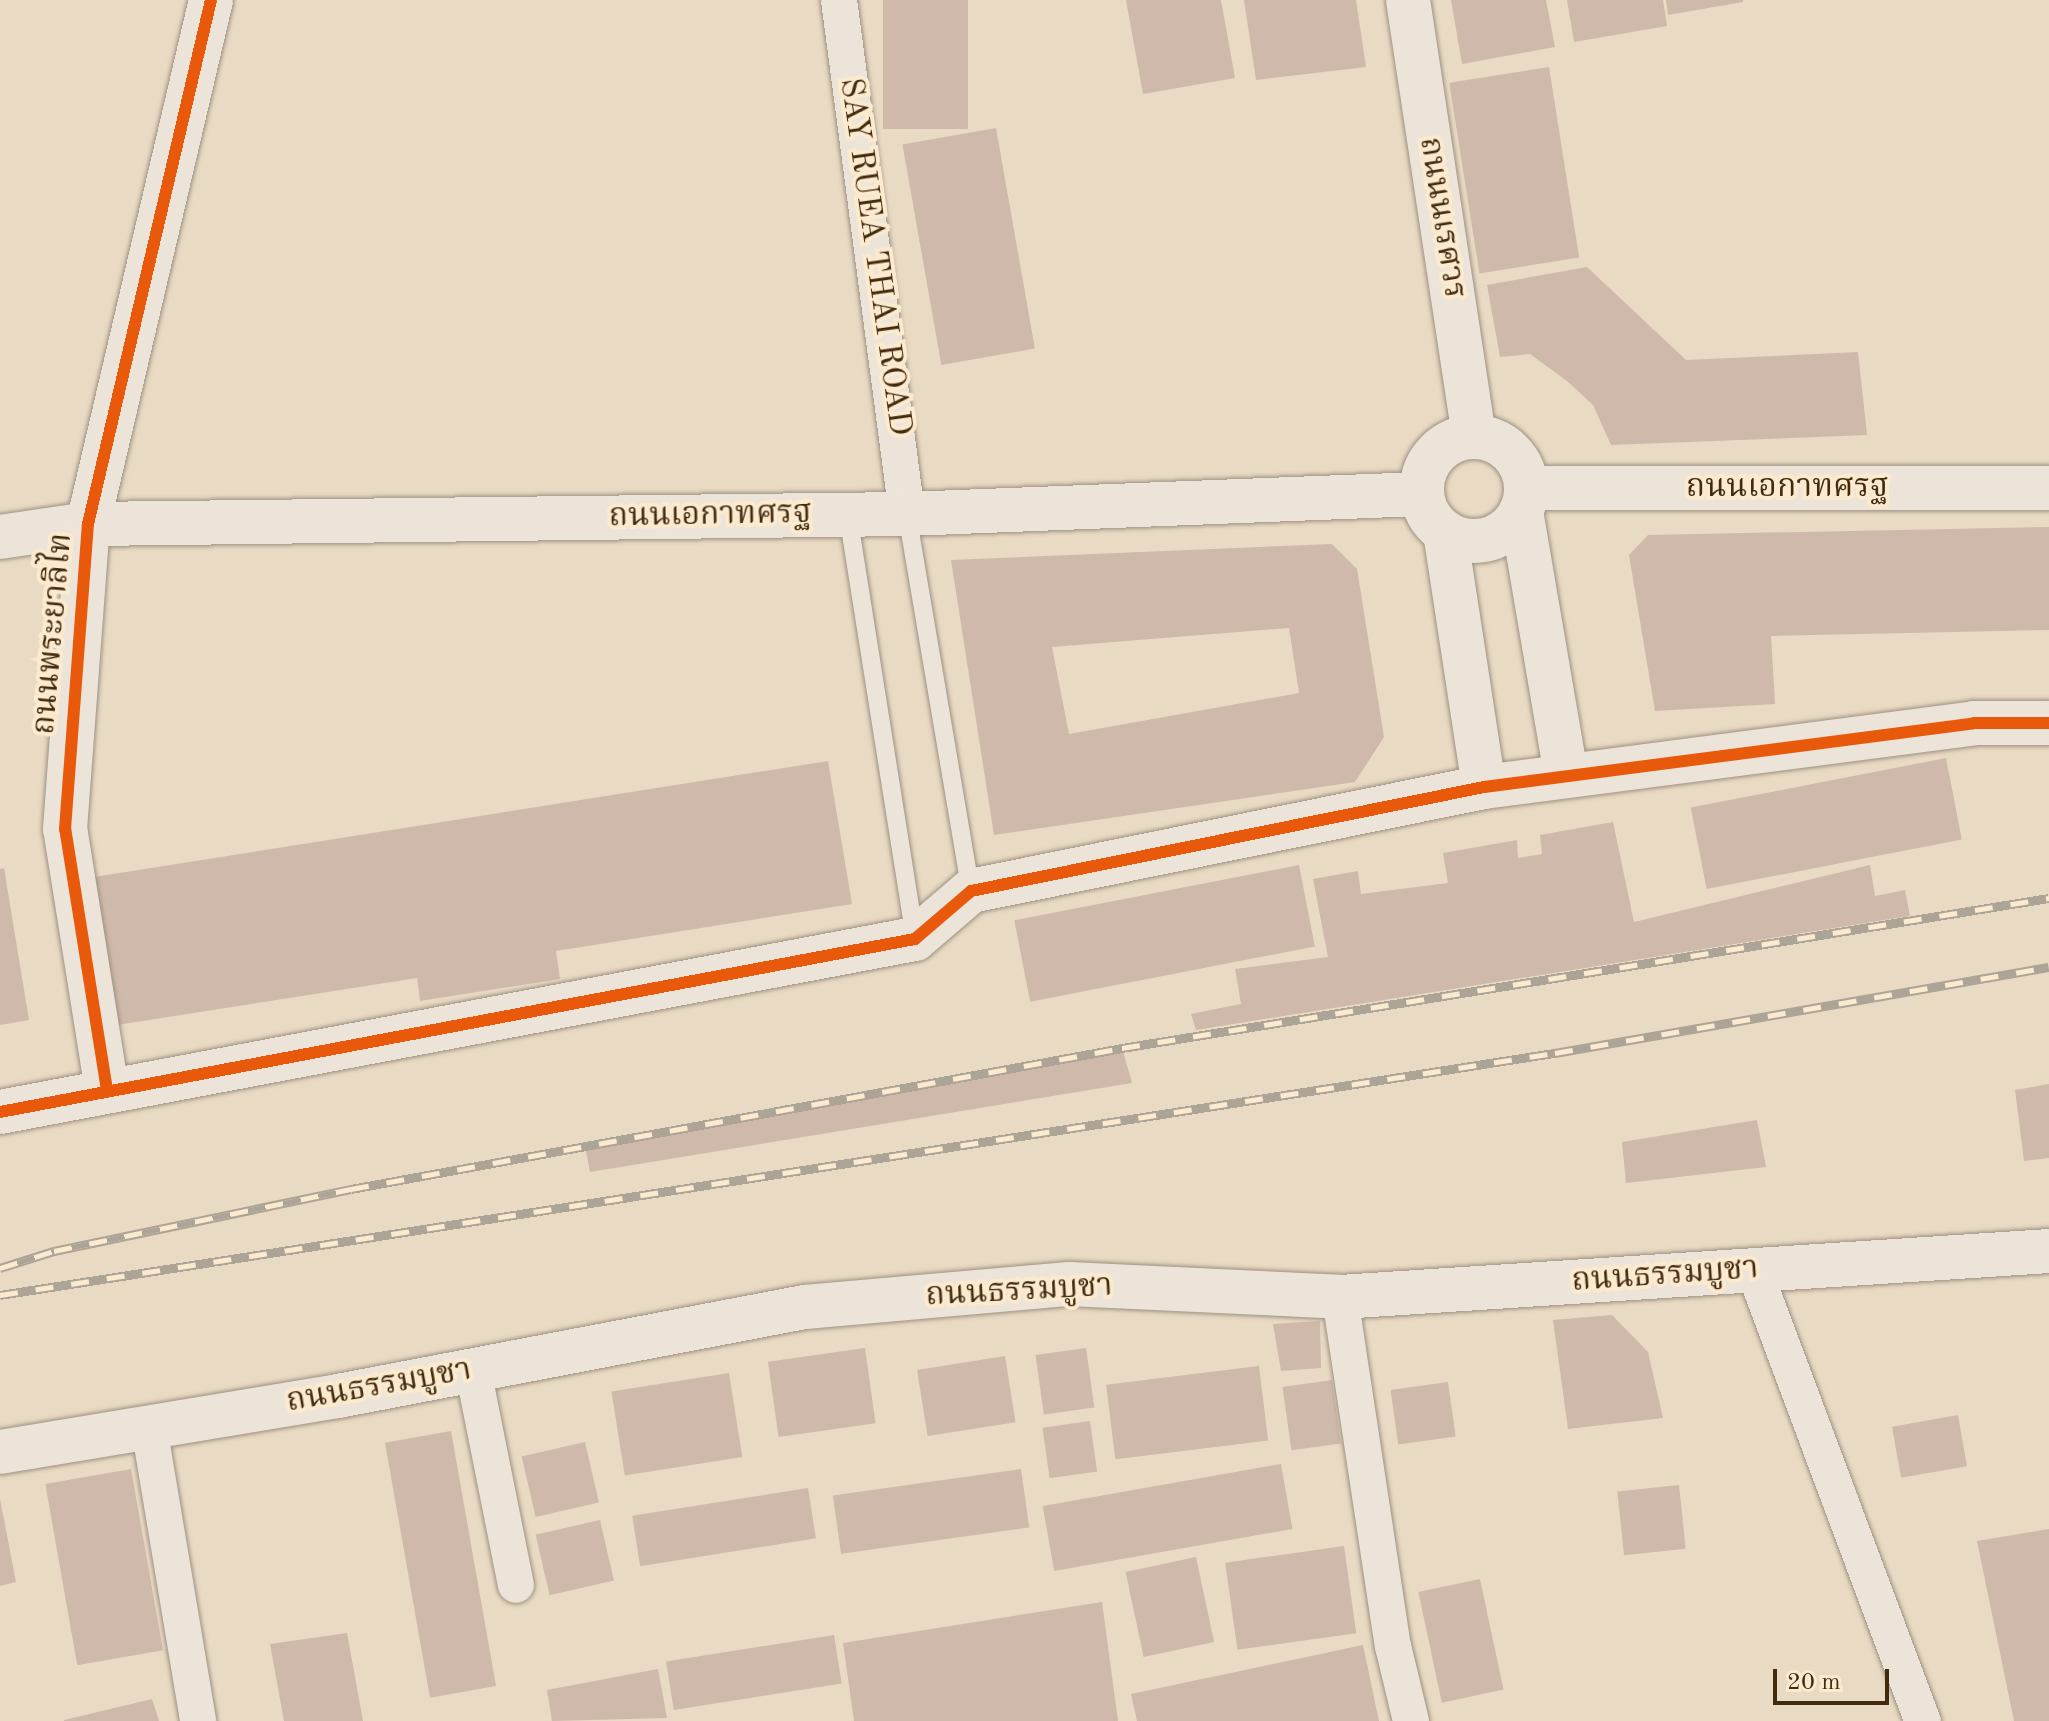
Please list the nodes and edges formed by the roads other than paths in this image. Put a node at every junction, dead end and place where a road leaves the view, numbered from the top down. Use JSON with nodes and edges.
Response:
{"nodes":[{"id":1,"x":211,"y":0,"type":"edge"},
{"id":2,"x":839,"y":0,"type":"edge"},
{"id":3,"x":1408,"y":0,"type":"edge"},
{"id":4,"x":1474,"y":436,"type":"junction"},
{"id":5,"x":2049,"y":488,"type":"edge"},
{"id":6,"x":1421,"y":494,"type":"junction"},
{"id":7,"x":1524,"y":500,"type":"junction"},
{"id":8,"x":907,"y":514,"type":"junction"},
{"id":9,"x":848,"y":515,"type":"junction"},
{"id":10,"x":88,"y":524,"type":"junction"},
{"id":11,"x":1445,"y":532,"type":"junction"},
{"id":12,"x":0,"y":537,"type":"edge"},
{"id":13,"x":2049,"y":723,"type":"edge"},
{"id":14,"x":1566,"y":774,"type":"junction"},
{"id":15,"x":1484,"y":787,"type":"junction"},
{"id":16,"x":971,"y":891,"type":"junction"},
{"id":17,"x":915,"y":939,"type":"junction"},
{"id":18,"x":107,"y":1090,"type":"junction"},
{"id":19,"x":0,"y":1112,"type":"edge"},
{"id":20,"x":2049,"y":1251,"type":"edge"},
{"id":21,"x":1754,"y":1270,"type":"junction"},
{"id":22,"x":1340,"y":1297,"type":"junction"},
{"id":23,"x":473,"y":1370,"type":"junction"},
{"id":24,"x":149,"y":1427,"type":"junction"},
{"id":25,"x":0,"y":1452,"type":"edge"},
{"id":26,"x":516,"y":1585,"type":"dead end"},
{"id":27,"x":198,"y":1721,"type":"edge"},
{"id":28,"x":1411,"y":1721,"type":"edge"},
{"id":29,"x":1923,"y":1721,"type":"edge"}],
"edges":[{"from":1,"to":10,"type":"main road","name":"ถนนพระยาลิไท"},
{"from":2,"to":8,"type":"street","name":"SAY RUEA THAI ROAD"},
{"from":3,"to":4,"type":"main road","name":"ถนนนเรศวร"},
{"from":4,"to":6,"type":"main road"},
{"from":4,"to":7,"type":"main road"},
{"from":5,"to":7,"type":"main road","name":"ถนนเอกาทศรฐ"},
{"from":6,"to":8,"type":"main road","name":"ถนนเอกาทศรฐ"},
{"from":6,"to":11,"type":"main road"},
{"from":7,"to":11,"type":"main road"},
{"from":7,"to":14,"type":"main road"},
{"from":8,"to":9,"type":"main road","name":"ถนนเอกาทศรฐ"},
{"from":8,"to":16,"type":"lane"},
{"from":9,"to":10,"type":"main road","name":"ถนนเอกาทศรฐ"},
{"from":9,"to":17,"type":"lane"},
{"from":10,"to":12,"type":"main road","name":"ถนนเอกาทศรฐ"},
{"from":10,"to":18,"type":"main road","name":"ถนนพระยาลิไท"},
{"from":11,"to":15,"type":"main road"},
{"from":13,"to":14,"type":"main road"},
{"from":14,"to":15,"type":"main road"},
{"from":15,"to":16,"type":"main road"},
{"from":16,"to":17,"type":"main road"},
{"from":17,"to":18,"type":"main road"},
{"from":18,"to":19,"type":"main road"},
{"from":20,"to":21,"type":"main road","name":"ถนนธรรมบูชา"},
{"from":21,"to":22,"type":"main road","name":"ถนนธรรมบูชา"},
{"from":21,"to":29,"type":"street"},
{"from":22,"to":23,"type":"main road","name":"ถนนธรรมบูชา"},
{"from":22,"to":28,"type":"street"},
{"from":23,"to":24,"type":"main road","name":"ถนนธรรมบูชา"},
{"from":23,"to":26,"type":"street"},
{"from":24,"to":25,"type":"main road","name":"ถนนธรรมบูชา"},
{"from":24,"to":27,"type":"street"}]}
